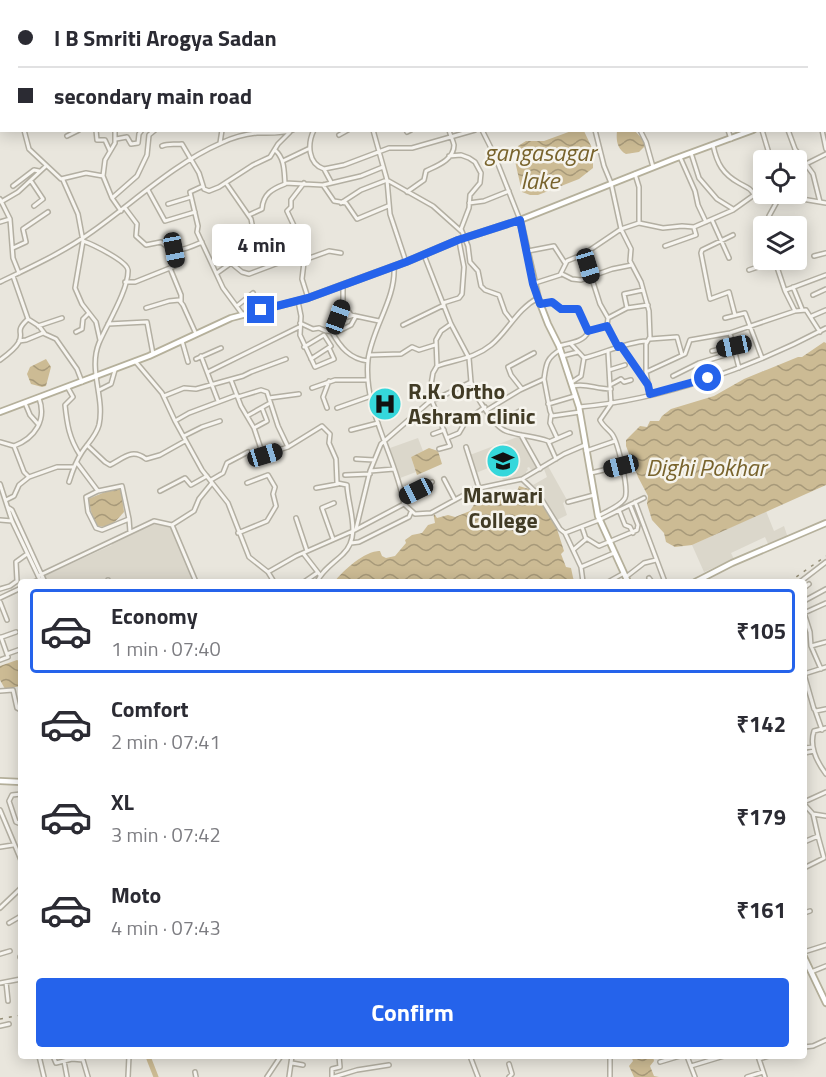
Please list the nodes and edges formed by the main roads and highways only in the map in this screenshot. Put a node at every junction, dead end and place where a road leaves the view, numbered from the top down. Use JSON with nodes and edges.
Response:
{"nodes":[{"id":1,"x":748,"y":132,"type":"edge"},
{"id":2,"x":520,"y":220,"type":"junction"},
{"id":3,"x":0,"y":410,"type":"edge"},
{"id":4,"x":826,"y":523,"type":"edge"},
{"id":5,"x":626,"y":577,"type":"edge"},
{"id":6,"x":701,"y":579,"type":"edge"},
{"id":7,"x":0,"y":781,"type":"edge"},
{"id":8,"x":18,"y":782,"type":"edge"},
{"id":9,"x":808,"y":969,"type":"edge"},
{"id":10,"x":826,"y":1003,"type":"edge"}],
"edges":[{"from":1,"to":2,"type":"main road"},
{"from":2,"to":3,"type":"main road"},
{"from":2,"to":5,"type":"main road"},
{"from":4,"to":6,"type":"main road"},
{"from":7,"to":8,"type":"main road"},
{"from":9,"to":10,"type":"main road"}]}
